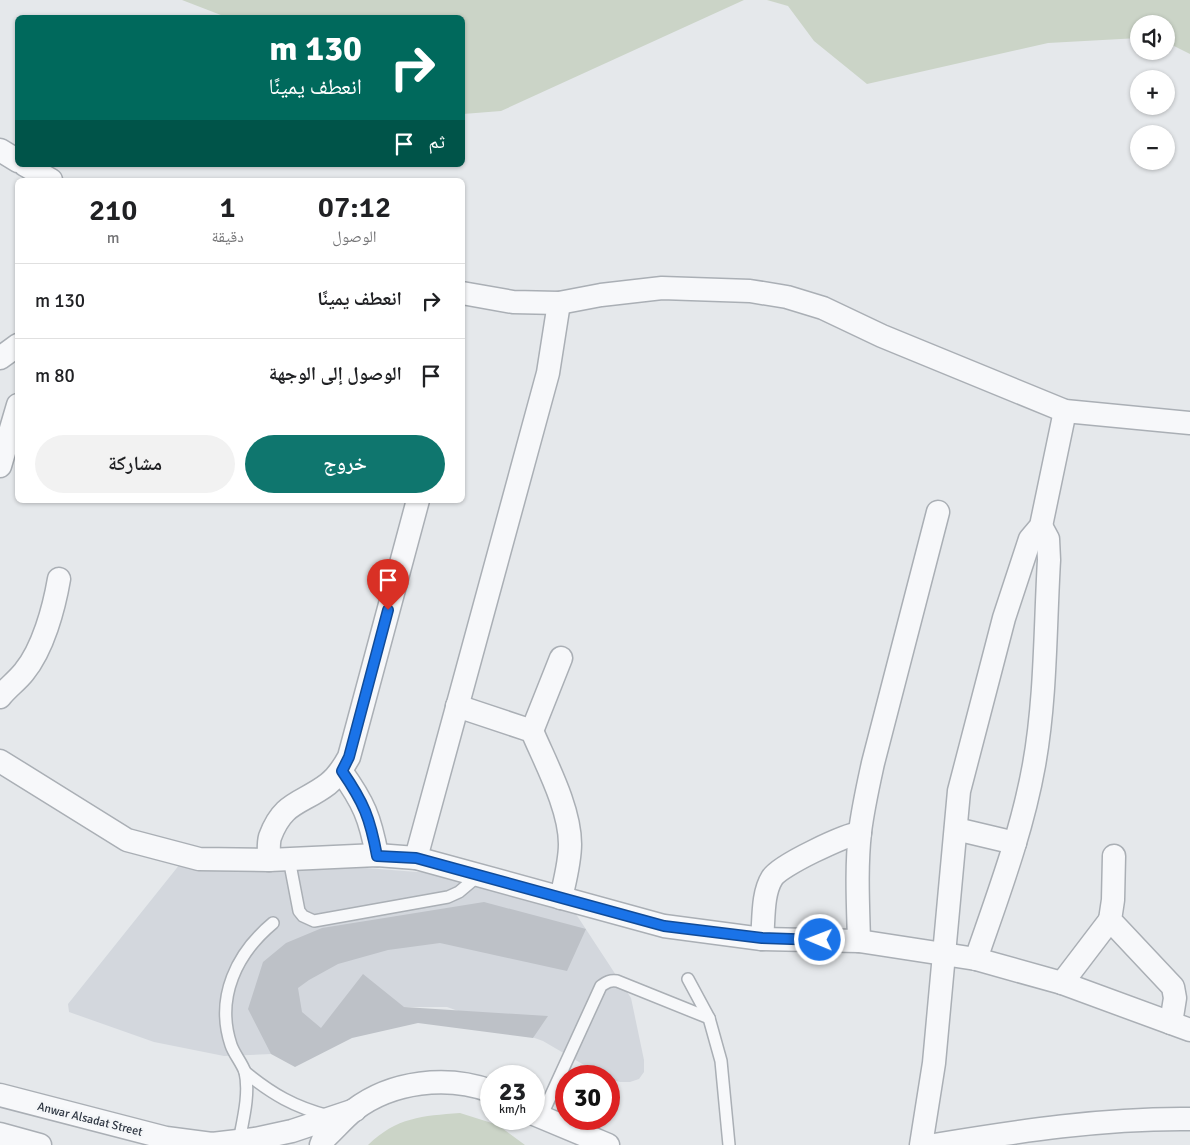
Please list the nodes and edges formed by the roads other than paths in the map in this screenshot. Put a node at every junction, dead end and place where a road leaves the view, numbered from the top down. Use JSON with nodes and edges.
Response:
{"nodes":[{"id":1,"x":0,"y":150,"type":"edge"},
{"id":2,"x":15,"y":159,"type":"edge"},
{"id":3,"x":28,"y":167,"type":"edge"},
{"id":4,"x":48,"y":178,"type":"edge"},
{"id":5,"x":465,"y":294,"type":"edge"},
{"id":6,"x":559,"y":303,"type":"junction"},
{"id":7,"x":15,"y":347,"type":"edge"},
{"id":8,"x":0,"y":358,"type":"edge"},
{"id":9,"x":1064,"y":411,"type":"junction"},
{"id":10,"x":15,"y":415,"type":"edge"},
{"id":11,"x":1190,"y":423,"type":"edge"},
{"id":12,"x":0,"y":466,"type":"edge"},
{"id":13,"x":417,"y":503,"type":"edge"},
{"id":14,"x":938,"y":512,"type":"dead end"},
{"id":15,"x":1041,"y":526,"type":"junction"},
{"id":16,"x":60,"y":579,"type":"dead end"},
{"id":17,"x":561,"y":658,"type":"dead end"},
{"id":18,"x":0,"y":698,"type":"edge"},
{"id":19,"x":457,"y":706,"type":"junction"},
{"id":20,"x":532,"y":731,"type":"junction"},
{"id":21,"x":0,"y":761,"type":"edge"},
{"id":22,"x":342,"y":771,"type":"junction"},
{"id":23,"x":956,"y":829,"type":"junction"},
{"id":24,"x":860,"y":833,"type":"junction"},
{"id":25,"x":1015,"y":843,"type":"junction"},
{"id":26,"x":377,"y":856,"type":"junction"},
{"id":27,"x":1114,"y":856,"type":"dead end"},
{"id":28,"x":416,"y":858,"type":"junction"},
{"id":29,"x":279,"y":860,"type":"junction"},
{"id":30,"x":478,"y":876,"type":"junction"},
{"id":31,"x":561,"y":898,"type":"junction"},
{"id":32,"x":1110,"y":920,"type":"junction"},
{"id":33,"x":273,"y":923,"type":"dead end"},
{"id":34,"x":762,"y":938,"type":"junction"},
{"id":35,"x":859,"y":941,"type":"junction"},
{"id":36,"x":945,"y":954,"type":"junction"},
{"id":37,"x":976,"y":959,"type":"junction"},
{"id":38,"x":688,"y":978,"type":"dead end"},
{"id":39,"x":1062,"y":983,"type":"junction"},
{"id":40,"x":710,"y":1018,"type":"junction"},
{"id":41,"x":1180,"y":1026,"type":"edge"},
{"id":42,"x":245,"y":1072,"type":"junction"},
{"id":43,"x":480,"y":1087,"type":"edge"},
{"id":44,"x":0,"y":1095,"type":"edge"},
{"id":45,"x":545,"y":1097,"type":"edge"},
{"id":46,"x":355,"y":1110,"type":"junction"},
{"id":47,"x":332,"y":1116,"type":"junction"},
{"id":48,"x":545,"y":1119,"type":"edge"},
{"id":49,"x":1190,"y":1119,"type":"edge"},
{"id":50,"x":545,"y":1124,"type":"edge"},
{"id":51,"x":0,"y":1134,"type":"edge"},
{"id":52,"x":238,"y":1140,"type":"junction"},
{"id":53,"x":165,"y":1141,"type":"edge"},
{"id":54,"x":40,"y":1145,"type":"edge"},
{"id":55,"x":321,"y":1145,"type":"edge"},
{"id":56,"x":562,"y":1145,"type":"edge"},
{"id":57,"x":608,"y":1145,"type":"edge"},
{"id":58,"x":729,"y":1145,"type":"edge"},
{"id":59,"x":921,"y":1145,"type":"edge"},
{"id":60,"x":934,"y":1145,"type":"edge"}],
"edges":[{"from":1,"to":2,"type":"street"},
{"from":3,"to":4,"type":"street"},
{"from":5,"to":6,"type":"street"},
{"from":6,"to":9,"type":"street"},
{"from":6,"to":19,"type":"street"},
{"from":7,"to":8,"type":"street"},
{"from":9,"to":11,"type":"street"},
{"from":9,"to":15,"type":"street"},
{"from":10,"to":12,"type":"street"},
{"from":13,"to":22,"type":"street"},
{"from":14,"to":24,"type":"street"},
{"from":15,"to":23,"type":"street"},
{"from":15,"to":25,"type":"street"},
{"from":16,"to":18,"type":"street"},
{"from":17,"to":20,"type":"street"},
{"from":19,"to":20,"type":"street"},
{"from":19,"to":28,"type":"street"},
{"from":20,"to":31,"type":"street"},
{"from":21,"to":29,"type":"street"},
{"from":22,"to":26,"type":"street"},
{"from":22,"to":29,"type":"street"},
{"from":23,"to":25,"type":"street"},
{"from":23,"to":36,"type":"street"},
{"from":24,"to":34,"type":"street"},
{"from":24,"to":35,"type":"street"},
{"from":25,"to":37,"type":"street"},
{"from":26,"to":28,"type":"street"},
{"from":26,"to":29,"type":"street"},
{"from":27,"to":32,"type":"street"},
{"from":28,"to":30,"type":"street"},
{"from":29,"to":30,"type":"lane"},
{"from":30,"to":31,"type":"street"},
{"from":31,"to":34,"type":"street"},
{"from":32,"to":39,"type":"street"},
{"from":32,"to":41,"type":"street"},
{"from":33,"to":42,"type":"lane"},
{"from":34,"to":35,"type":"street"},
{"from":35,"to":36,"type":"street"},
{"from":36,"to":37,"type":"street"},
{"from":36,"to":59,"type":"street"},
{"from":37,"to":39,"type":"street"},
{"from":38,"to":40,"type":"lane"},
{"from":39,"to":41,"type":"street"},
{"from":40,"to":45,"type":"lane"},
{"from":40,"to":58,"type":"lane"},
{"from":42,"to":47,"type":"lane"},
{"from":42,"to":52,"type":"lane"},
{"from":43,"to":46,"type":"street"},
{"from":44,"to":53,"type":"street","name":"Anwar Alsadat Street"},
{"from":46,"to":47,"type":"street","name":"Anwar Alsadat Street"},
{"from":46,"to":55,"type":"street"},
{"from":47,"to":52,"type":"street","name":"Anwar Alsadat Street"},
{"from":48,"to":57,"type":"street"},
{"from":49,"to":60,"type":"street"},
{"from":50,"to":56,"type":"street"},
{"from":51,"to":54,"type":"street"},
{"from":52,"to":53,"type":"street","name":"Anwar Alsadat Street"}]}
